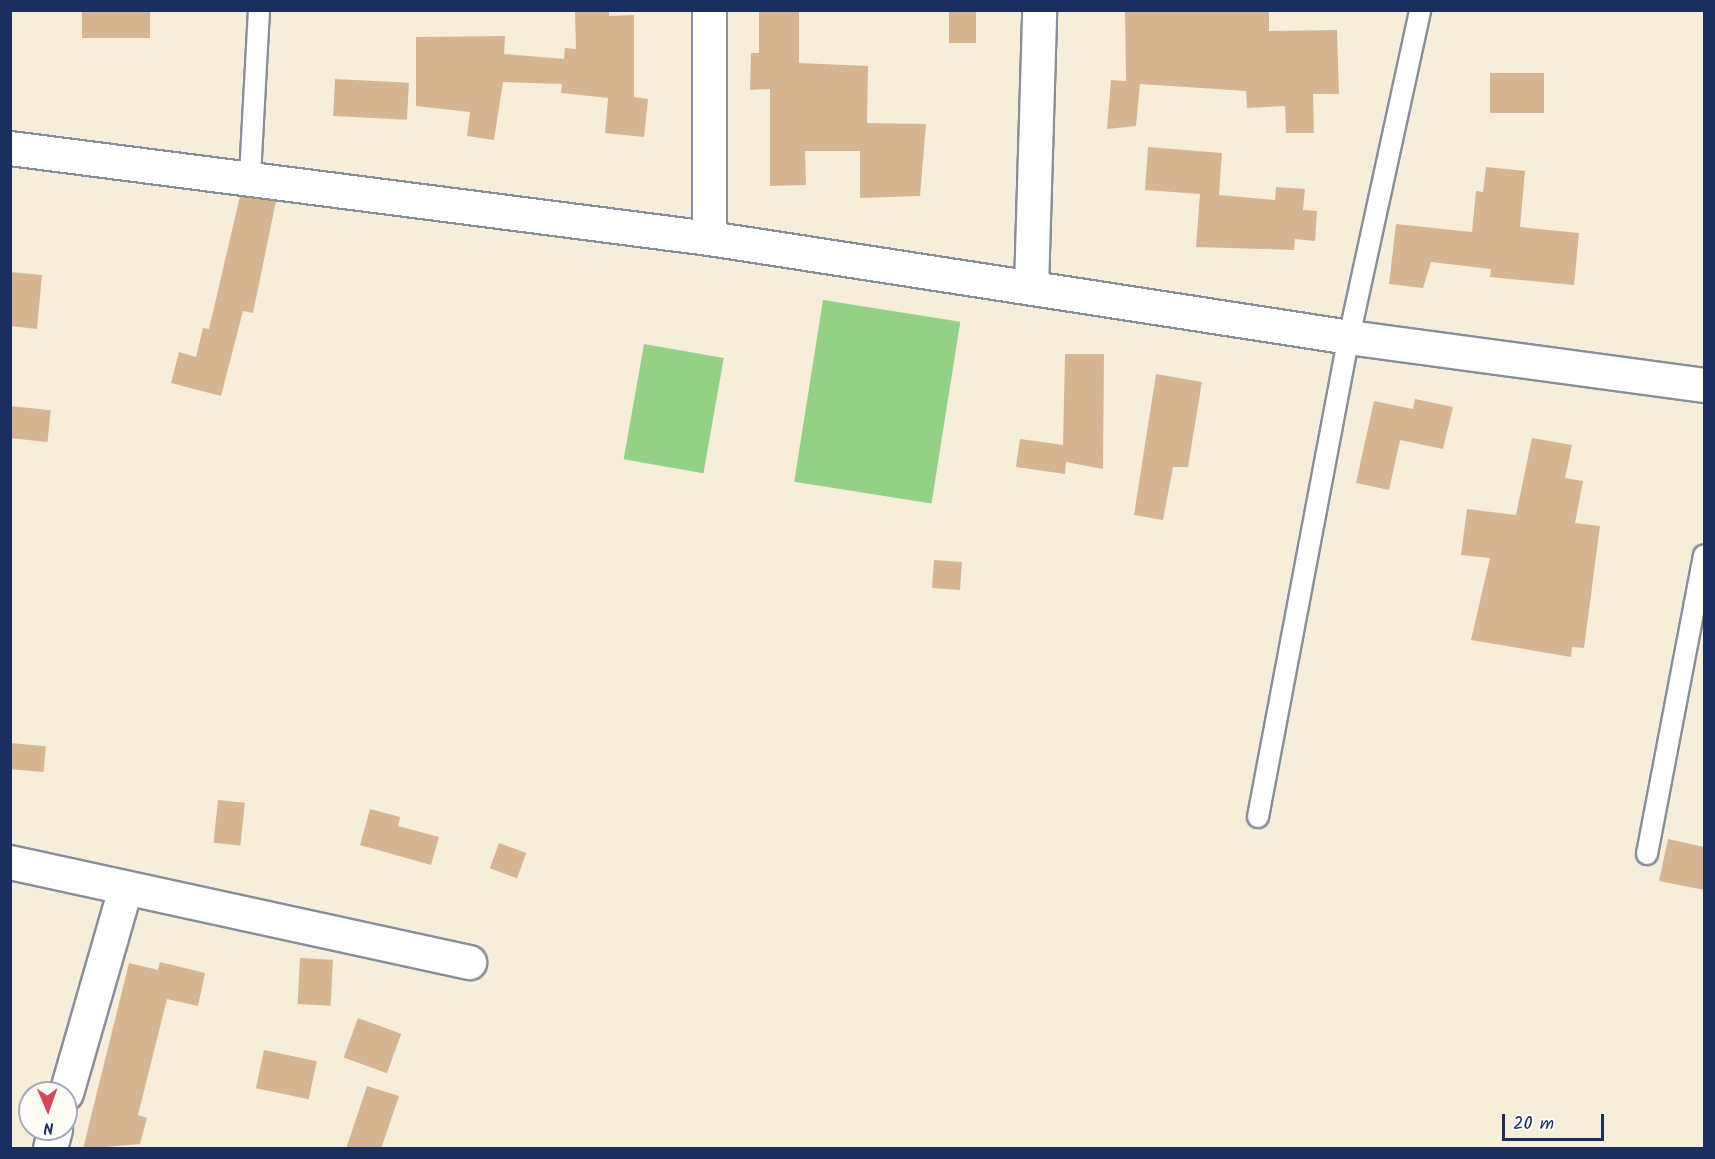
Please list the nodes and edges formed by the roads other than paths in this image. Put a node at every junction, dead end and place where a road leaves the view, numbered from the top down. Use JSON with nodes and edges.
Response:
{"nodes":[{"id":1,"x":259,"y":10,"type":"edge"},
{"id":2,"x":710,"y":10,"type":"edge"},
{"id":3,"x":1039,"y":10,"type":"edge"},
{"id":4,"x":1420,"y":10,"type":"edge"},
{"id":5,"x":10,"y":148,"type":"edge"},
{"id":6,"x":250,"y":176,"type":"junction"},
{"id":7,"x":709,"y":238,"type":"junction"},
{"id":8,"x":1031,"y":287,"type":"junction"},
{"id":9,"x":1349,"y":338,"type":"junction"},
{"id":10,"x":1704,"y":384,"type":"edge"},
{"id":11,"x":1704,"y":555,"type":"edge"},
{"id":12,"x":1258,"y":817,"type":"dead end"},
{"id":13,"x":1647,"y":854,"type":"dead end"},
{"id":14,"x":10,"y":862,"type":"edge"},
{"id":15,"x":125,"y":889,"type":"junction"},
{"id":16,"x":469,"y":962,"type":"dead end"},
{"id":17,"x":69,"y":1081,"type":"edge"}],
"edges":[{"from":1,"to":6,"type":"lane"},
{"from":2,"to":7,"type":"street"},
{"from":3,"to":8,"type":"street"},
{"from":4,"to":9,"type":"lane"},
{"from":5,"to":6,"type":"street"},
{"from":6,"to":7,"type":"street"},
{"from":7,"to":8,"type":"street"},
{"from":8,"to":9,"type":"street"},
{"from":9,"to":10,"type":"street"},
{"from":9,"to":12,"type":"lane"},
{"from":11,"to":13,"type":"lane"},
{"from":14,"to":15,"type":"street"},
{"from":15,"to":16,"type":"street"},
{"from":15,"to":17,"type":"street"}]}
